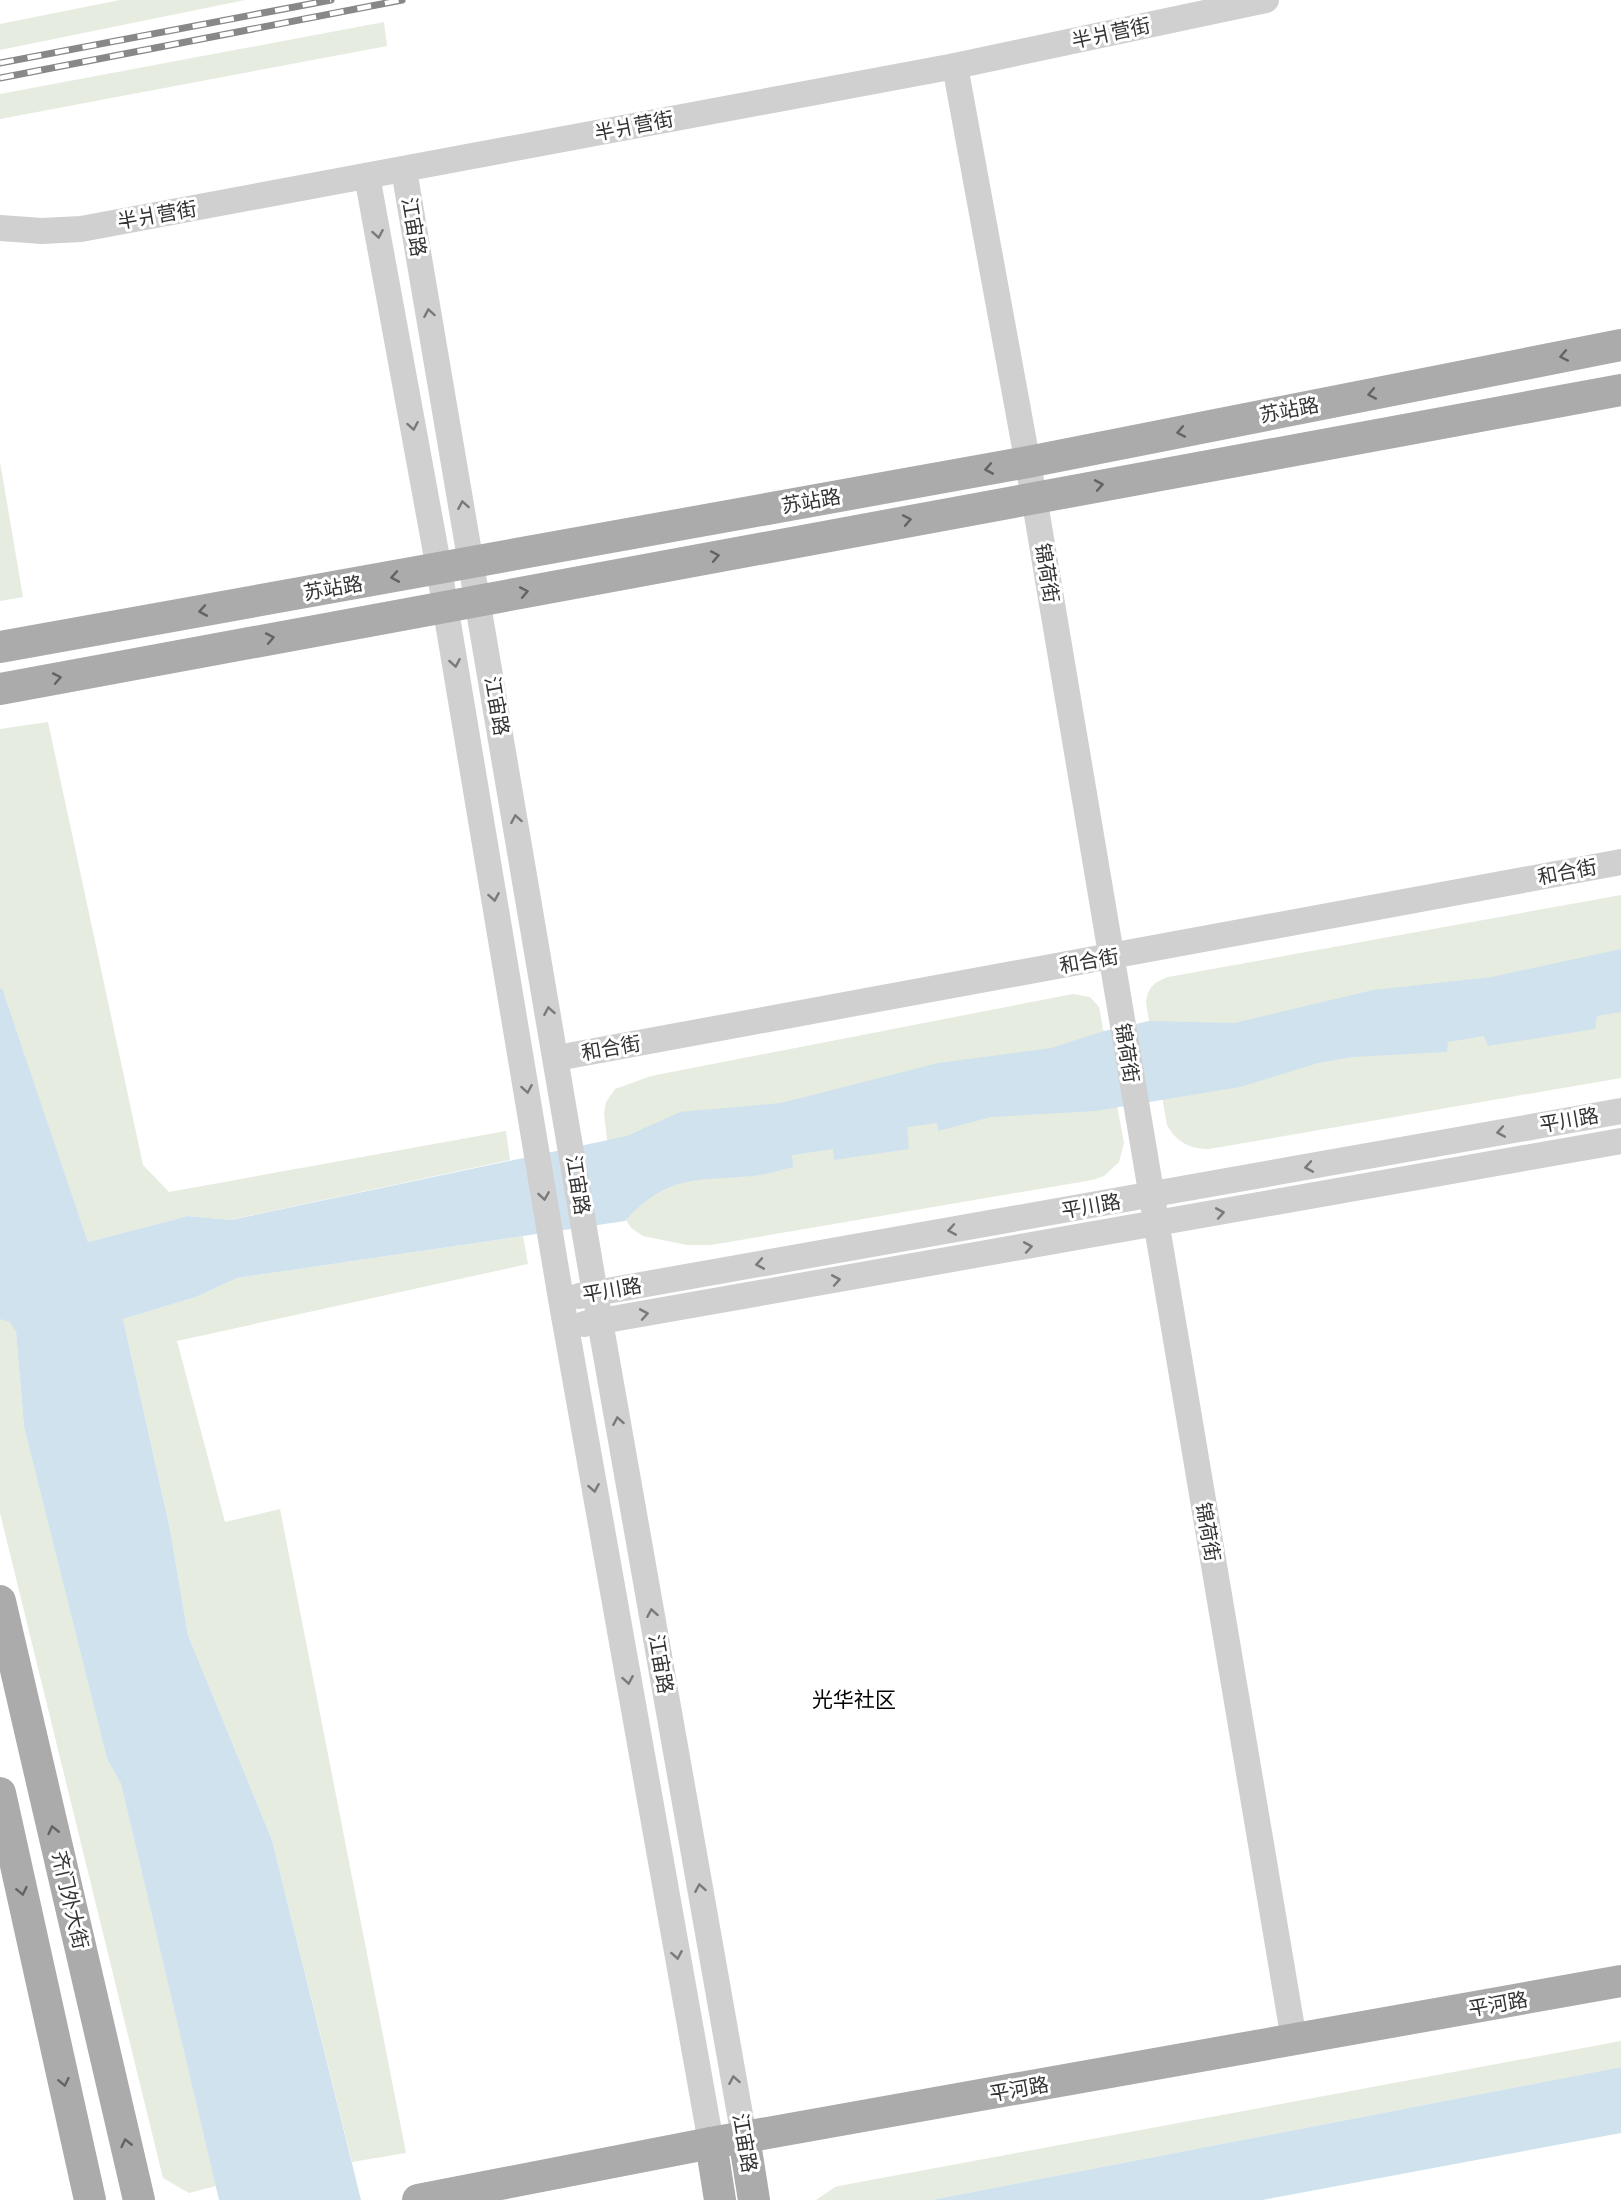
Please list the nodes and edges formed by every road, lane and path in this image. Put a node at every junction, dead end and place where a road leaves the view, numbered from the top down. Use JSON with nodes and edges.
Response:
{"nodes":[{"id":1,"x":1266,"y":0,"type":"edge"},
{"id":2,"x":955,"y":66,"type":"junction"},
{"id":3,"x":404,"y":170,"type":"junction"},
{"id":4,"x":367,"y":176,"type":"junction"},
{"id":5,"x":0,"y":228,"type":"edge"},
{"id":6,"x":1621,"y":345,"type":"edge"},
{"id":7,"x":1621,"y":390,"type":"edge"},
{"id":8,"x":1028,"y":462,"type":"junction"},
{"id":9,"x":1034,"y":496,"type":"junction"},
{"id":10,"x":473,"y":562,"type":"junction"},
{"id":11,"x":439,"y":569,"type":"junction"},
{"id":12,"x":479,"y":600,"type":"junction"},
{"id":13,"x":446,"y":606,"type":"junction"},
{"id":14,"x":0,"y":647,"type":"edge"},
{"id":15,"x":0,"y":689,"type":"edge"},
{"id":16,"x":1621,"y":862,"type":"edge"},
{"id":17,"x":1111,"y":958,"type":"junction"},
{"id":18,"x":557,"y":1058,"type":"junction"},
{"id":19,"x":1621,"y":1111,"type":"edge"},
{"id":20,"x":1621,"y":1141,"type":"edge"},
{"id":21,"x":1151,"y":1195,"type":"junction"},
{"id":22,"x":1156,"y":1224,"type":"junction"},
{"id":23,"x":595,"y":1293,"type":"junction"},
{"id":24,"x":561,"y":1299,"type":"junction"},
{"id":25,"x":601,"y":1321,"type":"junction"},
{"id":26,"x":566,"y":1327,"type":"junction"},
{"id":27,"x":0,"y":1601,"type":"edge"},
{"id":28,"x":0,"y":1793,"type":"edge"},
{"id":29,"x":1621,"y":1981,"type":"edge"},
{"id":30,"x":1294,"y":2040,"type":"junction"},
{"id":31,"x":744,"y":2137,"type":"junction"},
{"id":32,"x":711,"y":2143,"type":"junction"},
{"id":33,"x":90,"y":2200,"type":"edge"},
{"id":34,"x":140,"y":2200,"type":"edge"},
{"id":35,"x":418,"y":2200,"type":"edge"},
{"id":36,"x":720,"y":2200,"type":"edge"},
{"id":37,"x":754,"y":2200,"type":"edge"}],
"edges":[{"from":1,"to":2,"type":"street","name":"半爿营街"},
{"from":2,"to":3,"type":"street","name":"半爿营街"},
{"from":2,"to":8,"type":"street","name":"锦荷街"},
{"from":3,"to":4,"type":"street","name":"半爿营街"},
{"from":10,"to":3,"type":"street","name":"江宙路","one_way":true},
{"from":4,"to":5,"type":"street","name":"半爿营街"},
{"from":4,"to":11,"type":"street","name":"江宙路","one_way":true},
{"from":6,"to":8,"type":"main road","name":"苏站路","one_way":true},
{"from":9,"to":7,"type":"main road","name":"苏站路","one_way":true},
{"from":8,"to":9,"type":"street","name":"锦荷街"},
{"from":8,"to":10,"type":"main road","name":"苏站路","one_way":true},
{"from":12,"to":9,"type":"main road","name":"苏站路","one_way":true},
{"from":9,"to":17,"type":"street","name":"锦荷街"},
{"from":10,"to":11,"type":"main road","name":"苏站路"},
{"from":10,"to":12,"type":"street","name":"江宙路"},
{"from":11,"to":13,"type":"street","name":"江宙路"},
{"from":11,"to":14,"type":"main road","name":"苏站路","one_way":true},
{"from":12,"to":13,"type":"main road","name":"苏站路"},
{"from":18,"to":12,"type":"street","name":"江宙路","one_way":true},
{"from":15,"to":13,"type":"main road","name":"苏站路","one_way":true},
{"from":13,"to":24,"type":"street","name":"江宙路","one_way":true},
{"from":16,"to":17,"type":"street","name":"和合街"},
{"from":17,"to":18,"type":"street","name":"和合街"},
{"from":17,"to":21,"type":"street","name":"锦荷街"},
{"from":18,"to":23,"type":"street","name":"江宙路"},
{"from":19,"to":21,"type":"street","name":"平川路","one_way":true},
{"from":22,"to":20,"type":"street","name":"平川路","one_way":true},
{"from":21,"to":22,"type":"street","name":"锦荷街"},
{"from":21,"to":23,"type":"street","name":"平川路","one_way":true},
{"from":25,"to":22,"type":"street","name":"平川路","one_way":true},
{"from":22,"to":30,"type":"street","name":"锦荷街"},
{"from":23,"to":24,"type":"street","name":"平川路"},
{"from":23,"to":25,"type":"street","name":"江宙路"},
{"from":24,"to":26,"type":"street","name":"江宙路"},
{"from":25,"to":26,"type":"street","name":"平川路"},
{"from":31,"to":25,"type":"street","name":"江宙路","one_way":true},
{"from":26,"to":32,"type":"street","name":"江宙路","one_way":true},
{"from":34,"to":27,"type":"main road","name":"齐门外大街","one_way":true},
{"from":28,"to":33,"type":"main road","one_way":true},
{"from":29,"to":30,"type":"main road","name":"平河路"},
{"from":30,"to":31,"type":"main road","name":"平河路"},
{"from":31,"to":32,"type":"main road","name":"平河路"},
{"from":31,"to":37,"type":"main road","name":"江宙路"},
{"from":32,"to":35,"type":"main road","name":"平河路"},
{"from":32,"to":36,"type":"main road","name":"江宙路"}]}
